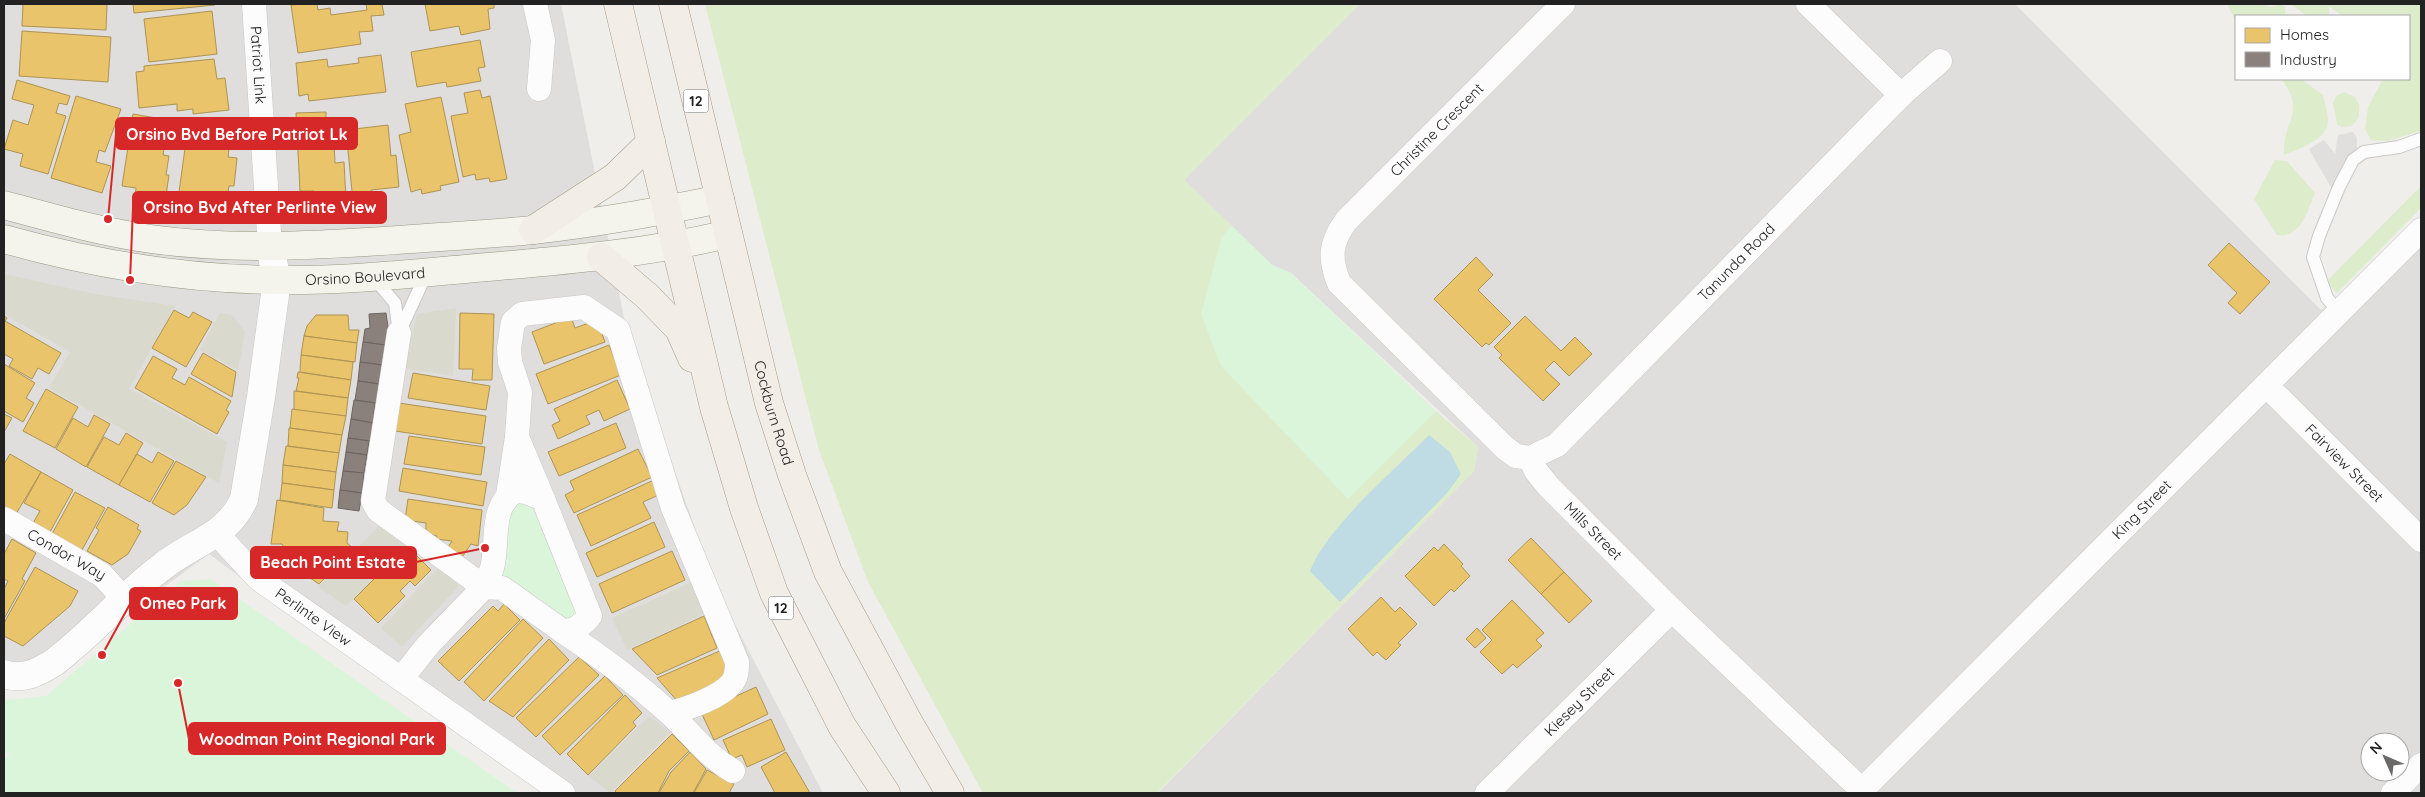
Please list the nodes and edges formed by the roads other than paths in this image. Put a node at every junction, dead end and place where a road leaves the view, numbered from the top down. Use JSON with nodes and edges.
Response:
{"nodes":[{"id":1,"x":254,"y":4,"type":"edge"},
{"id":2,"x":534,"y":4,"type":"edge"},
{"id":3,"x":618,"y":4,"type":"edge"},
{"id":4,"x":673,"y":4,"type":"edge"},
{"id":5,"x":1563,"y":4,"type":"edge"},
{"id":6,"x":1808,"y":4,"type":"edge"},
{"id":7,"x":1940,"y":61,"type":"dead end"},
{"id":8,"x":539,"y":89,"type":"dead end"},
{"id":9,"x":1901,"y":95,"type":"junction"},
{"id":10,"x":2421,"y":139,"type":"edge"},
{"id":11,"x":651,"y":142,"type":"junction"},
{"id":12,"x":720,"y":199,"type":"junction"},
{"id":13,"x":4,"y":205,"type":"edge"},
{"id":14,"x":668,"y":210,"type":"junction"},
{"id":15,"x":532,"y":230,"type":"junction"},
{"id":16,"x":2421,"y":230,"type":"edge"},
{"id":17,"x":728,"y":234,"type":"junction"},
{"id":18,"x":4,"y":239,"type":"edge"},
{"id":19,"x":676,"y":246,"type":"junction"},
{"id":20,"x":270,"y":247,"type":"junction"},
{"id":21,"x":601,"y":257,"type":"junction"},
{"id":22,"x":427,"y":272,"type":"junction"},
{"id":23,"x":374,"y":277,"type":"junction"},
{"id":24,"x":277,"y":280,"type":"junction"},
{"id":25,"x":2340,"y":313,"type":"junction"},
{"id":26,"x":400,"y":333,"type":"junction"},
{"id":27,"x":2267,"y":386,"type":"junction"},
{"id":28,"x":714,"y":407,"type":"junction"},
{"id":29,"x":517,"y":437,"type":"junction"},
{"id":30,"x":1530,"y":458,"type":"junction"},
{"id":31,"x":508,"y":495,"type":"junction"},
{"id":32,"x":543,"y":499,"type":"junction"},
{"id":33,"x":4,"y":519,"type":"edge"},
{"id":34,"x":217,"y":534,"type":"junction"},
{"id":35,"x":2421,"y":540,"type":"edge"},
{"id":36,"x":484,"y":587,"type":"junction"},
{"id":37,"x":124,"y":599,"type":"junction"},
{"id":38,"x":1672,"y":610,"type":"junction"},
{"id":39,"x":590,"y":616,"type":"junction"},
{"id":40,"x":564,"y":632,"type":"junction"},
{"id":41,"x":619,"y":669,"type":"junction"},
{"id":42,"x":4,"y":674,"type":"edge"},
{"id":43,"x":401,"y":679,"type":"junction"},
{"id":44,"x":670,"y":713,"type":"junction"},
{"id":45,"x":2421,"y":765,"type":"edge"},
{"id":46,"x":733,"y":771,"type":"dead end"},
{"id":47,"x":1864,"y":792,"type":"edge"},
{"id":48,"x":564,"y":793,"type":"edge"},
{"id":49,"x":886,"y":793,"type":"edge"},
{"id":50,"x":950,"y":793,"type":"edge"},
{"id":51,"x":1486,"y":793,"type":"edge"},
{"id":52,"x":2393,"y":793,"type":"edge"}],
"edges":[{"from":1,"to":20,"type":"street","name":"Patriot Link"},
{"from":2,"to":8,"type":"street"},
{"from":3,"to":11,"type":"main road","number":"12"},
{"from":4,"to":12,"type":"main road","name":"Cockburn Road","number":"12"},
{"from":5,"to":30,"type":"street","name":"Christine Crescent"},
{"from":6,"to":9,"type":"street"},
{"from":7,"to":9,"type":"street","name":"Tanunda Road"},
{"from":9,"to":30,"type":"street","name":"Tanunda Road"},
{"from":10,"to":25,"type":"lane"},
{"from":11,"to":14,"type":"main road","number":"12"},
{"from":11,"to":15,"type":"main road"},
{"from":12,"to":14,"type":"main road"},
{"from":12,"to":17,"type":"main road","name":"Cockburn Road","number":"12"},
{"from":13,"to":20,"type":"main road"},
{"from":14,"to":15,"type":"main road"},
{"from":14,"to":19,"type":"main road","number":"12"},
{"from":15,"to":20,"type":"main road"},
{"from":16,"to":25,"type":"street","name":"King Street"},
{"from":17,"to":19,"type":"main road","name":"Orsino Boulevard"},
{"from":17,"to":50,"type":"main road","name":"Cockburn Road","number":"12"},
{"from":18,"to":24,"type":"main road","name":"Orsino Boulevard"},
{"from":19,"to":21,"type":"main road","name":"Orsino Boulevard"},
{"from":19,"to":28,"type":"main road","number":"12"},
{"from":20,"to":24,"type":"street"},
{"from":21,"to":22,"type":"main road","name":"Orsino Boulevard"},
{"from":21,"to":28,"type":"main road"},
{"from":22,"to":23,"type":"main road","name":"Orsino Boulevard"},
{"from":22,"to":26,"type":"lane"},
{"from":23,"to":24,"type":"main road","name":"Orsino Boulevard"},
{"from":23,"to":26,"type":"lane"},
{"from":24,"to":34,"type":"street"},
{"from":25,"to":27,"type":"street","name":"King Street"},
{"from":26,"to":36,"type":"street"},
{"from":27,"to":35,"type":"street","name":"Fairview Street"},
{"from":27,"to":47,"type":"street","name":"King Street"},
{"from":28,"to":49,"type":"main road","number":"12"},
{"from":29,"to":31,"type":"street"},
{"from":29,"to":32,"type":"street"},
{"from":29,"to":44,"type":"street"},
{"from":30,"to":38,"type":"street","name":"Mills Street"},
{"from":31,"to":32,"type":"street"},
{"from":31,"to":36,"type":"street"},
{"from":32,"to":39,"type":"street"},
{"from":33,"to":37,"type":"street","name":"Condor Way"},
{"from":34,"to":37,"type":"street"},
{"from":34,"to":43,"type":"street","name":"Perlinte View"},
{"from":36,"to":40,"type":"street"},
{"from":36,"to":43,"type":"street"},
{"from":37,"to":42,"type":"street"},
{"from":38,"to":47,"type":"street","name":"Mills Street"},
{"from":38,"to":51,"type":"street","name":"Kiesey Street"},
{"from":39,"to":40,"type":"street"},
{"from":39,"to":41,"type":"street"},
{"from":40,"to":41,"type":"street"},
{"from":41,"to":44,"type":"street"},
{"from":43,"to":48,"type":"street","name":"Perlinte View"},
{"from":44,"to":46,"type":"street"},
{"from":45,"to":52,"type":"street"}]}
